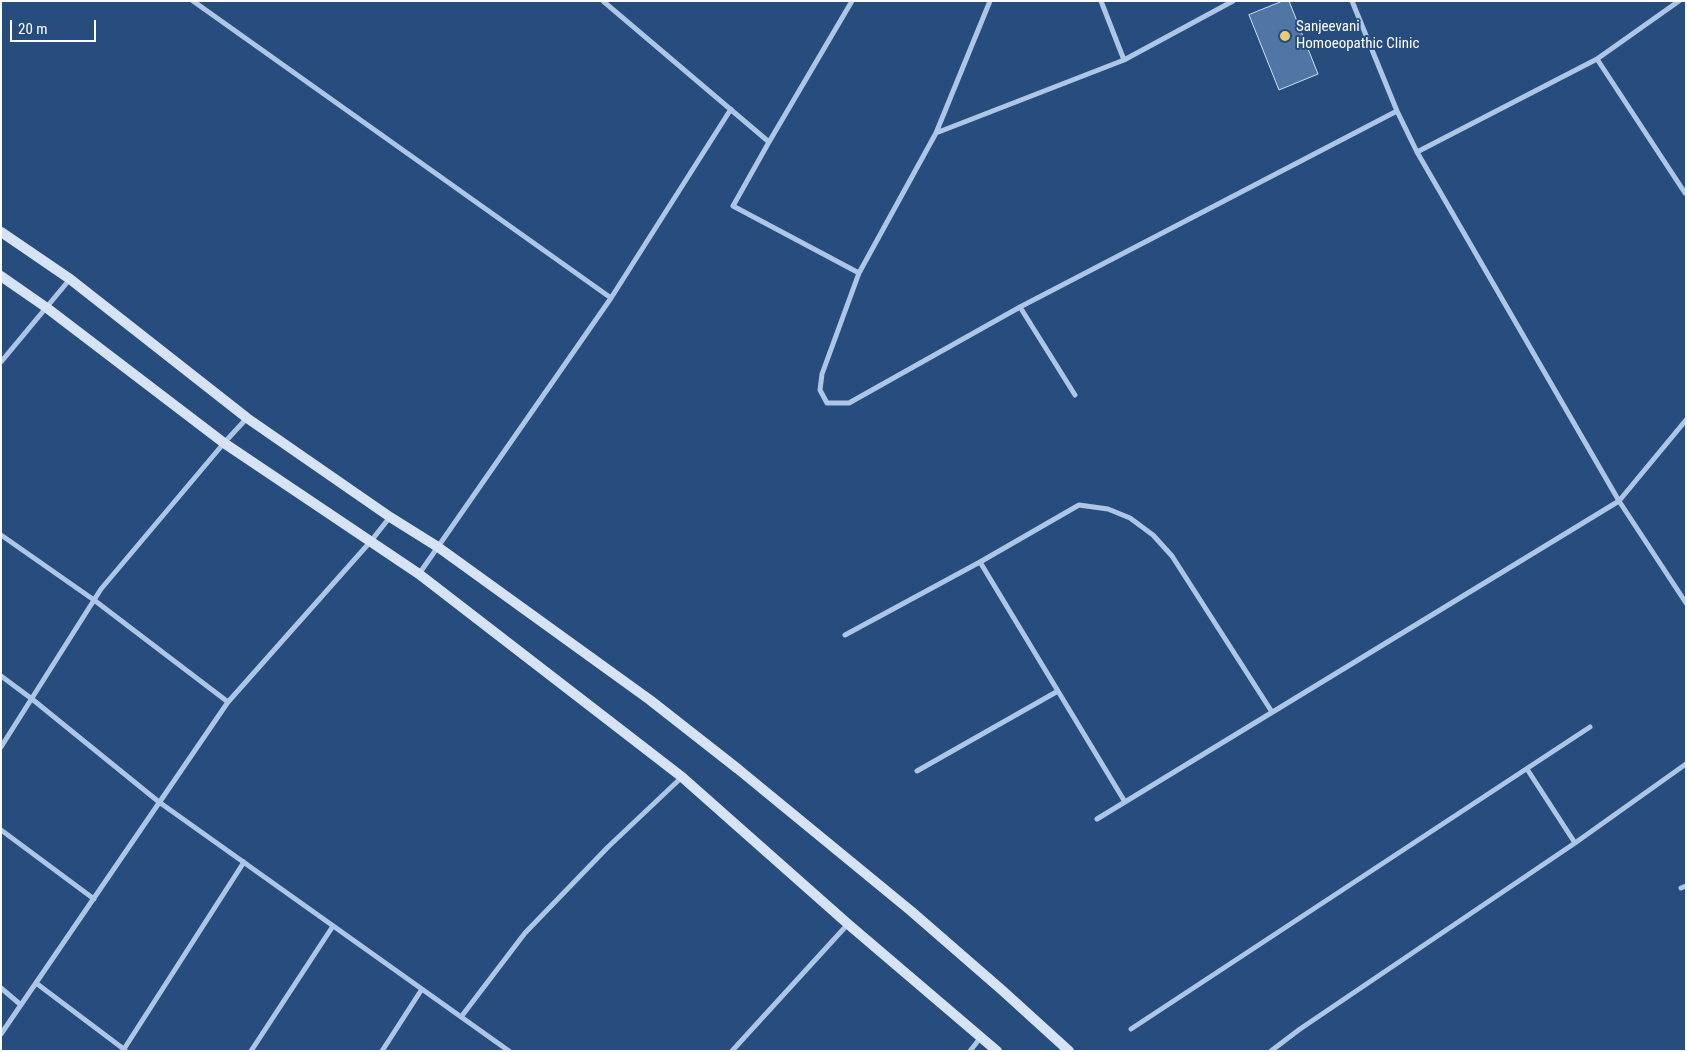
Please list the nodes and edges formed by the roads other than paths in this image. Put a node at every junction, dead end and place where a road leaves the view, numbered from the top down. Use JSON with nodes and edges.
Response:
{"nodes":[{"id":1,"x":193,"y":1,"type":"edge"},
{"id":2,"x":603,"y":1,"type":"edge"},
{"id":3,"x":852,"y":1,"type":"edge"},
{"id":4,"x":990,"y":1,"type":"edge"},
{"id":5,"x":1101,"y":1,"type":"edge"},
{"id":6,"x":1233,"y":1,"type":"edge"},
{"id":7,"x":1352,"y":1,"type":"edge"},
{"id":8,"x":1679,"y":1,"type":"edge"},
{"id":9,"x":1597,"y":59,"type":"junction"},
{"id":10,"x":1124,"y":60,"type":"junction"},
{"id":11,"x":731,"y":110,"type":"junction"},
{"id":12,"x":1397,"y":111,"type":"junction"},
{"id":13,"x":936,"y":133,"type":"junction"},
{"id":14,"x":769,"y":142,"type":"junction"},
{"id":15,"x":1417,"y":152,"type":"junction"},
{"id":16,"x":1685,"y":193,"type":"edge"},
{"id":17,"x":1,"y":232,"type":"edge"},
{"id":18,"x":859,"y":273,"type":"junction"},
{"id":19,"x":1,"y":276,"type":"edge"},
{"id":20,"x":70,"y":280,"type":"junction"},
{"id":21,"x":611,"y":298,"type":"junction"},
{"id":22,"x":1020,"y":307,"type":"junction"},
{"id":23,"x":47,"y":308,"type":"junction"},
{"id":24,"x":1,"y":362,"type":"edge"},
{"id":25,"x":1075,"y":395,"type":"dead end"},
{"id":26,"x":247,"y":418,"type":"junction"},
{"id":27,"x":1686,"y":420,"type":"edge"},
{"id":28,"x":224,"y":443,"type":"junction"},
{"id":29,"x":1619,"y":501,"type":"junction"},
{"id":30,"x":390,"y":517,"type":"junction"},
{"id":31,"x":1,"y":535,"type":"edge"},
{"id":32,"x":371,"y":541,"type":"junction"},
{"id":33,"x":438,"y":547,"type":"junction"},
{"id":34,"x":980,"y":562,"type":"junction"},
{"id":35,"x":419,"y":574,"type":"junction"},
{"id":36,"x":94,"y":600,"type":"junction"},
{"id":37,"x":1686,"y":603,"type":"edge"},
{"id":38,"x":845,"y":635,"type":"dead end"},
{"id":39,"x":1,"y":676,"type":"edge"},
{"id":40,"x":1058,"y":691,"type":"junction"},
{"id":41,"x":32,"y":699,"type":"junction"},
{"id":42,"x":228,"y":702,"type":"junction"},
{"id":43,"x":1272,"y":712,"type":"junction"},
{"id":44,"x":1590,"y":727,"type":"dead end"},
{"id":45,"x":1,"y":747,"type":"edge"},
{"id":46,"x":1686,"y":764,"type":"edge"},
{"id":47,"x":1527,"y":769,"type":"junction"},
{"id":48,"x":917,"y":771,"type":"dead end"},
{"id":49,"x":682,"y":777,"type":"junction"},
{"id":50,"x":159,"y":802,"type":"junction"},
{"id":51,"x":1125,"y":802,"type":"junction"},
{"id":52,"x":1097,"y":819,"type":"dead end"},
{"id":53,"x":1,"y":830,"type":"edge"},
{"id":54,"x":1575,"y":843,"type":"junction"},
{"id":55,"x":244,"y":862,"type":"junction"},
{"id":56,"x":94,"y":899,"type":"junction"},
{"id":57,"x":848,"y":924,"type":"junction"},
{"id":58,"x":333,"y":926,"type":"junction"},
{"id":59,"x":36,"y":983,"type":"junction"},
{"id":60,"x":1,"y":988,"type":"edge"},
{"id":61,"x":422,"y":989,"type":"junction"},
{"id":62,"x":21,"y":1005,"type":"junction"},
{"id":63,"x":461,"y":1017,"type":"junction"},
{"id":64,"x":1131,"y":1029,"type":"dead end"},
{"id":65,"x":1,"y":1034,"type":"edge"},
{"id":66,"x":981,"y":1038,"type":"junction"},
{"id":67,"x":125,"y":1050,"type":"edge"},
{"id":68,"x":252,"y":1051,"type":"edge"},
{"id":69,"x":382,"y":1051,"type":"edge"},
{"id":70,"x":509,"y":1051,"type":"edge"},
{"id":71,"x":732,"y":1051,"type":"edge"},
{"id":72,"x":970,"y":1051,"type":"edge"},
{"id":73,"x":997,"y":1051,"type":"edge"},
{"id":74,"x":1069,"y":1051,"type":"edge"},
{"id":75,"x":1271,"y":1051,"type":"edge"}],
"edges":[{"from":1,"to":21,"type":"street"},
{"from":2,"to":11,"type":"street"},
{"from":3,"to":14,"type":"street"},
{"from":4,"to":13,"type":"street"},
{"from":5,"to":10,"type":"street"},
{"from":6,"to":10,"type":"street"},
{"from":7,"to":12,"type":"street"},
{"from":8,"to":9,"type":"street"},
{"from":9,"to":15,"type":"street"},
{"from":9,"to":16,"type":"street"},
{"from":10,"to":13,"type":"street"},
{"from":11,"to":14,"type":"street"},
{"from":11,"to":21,"type":"street"},
{"from":12,"to":15,"type":"street"},
{"from":12,"to":22,"type":"street"},
{"from":13,"to":18,"type":"street"},
{"from":14,"to":18,"type":"street"},
{"from":15,"to":29,"type":"street"},
{"from":17,"to":20,"type":"street"},
{"from":18,"to":22,"type":"street"},
{"from":19,"to":23,"type":"street"},
{"from":20,"to":23,"type":"street"},
{"from":20,"to":26,"type":"street"},
{"from":21,"to":33,"type":"street"},
{"from":22,"to":25,"type":"street"},
{"from":23,"to":24,"type":"street"},
{"from":23,"to":28,"type":"street"},
{"from":26,"to":28,"type":"street"},
{"from":26,"to":30,"type":"street"},
{"from":27,"to":29,"type":"street"},
{"from":28,"to":32,"type":"street"},
{"from":28,"to":36,"type":"street"},
{"from":29,"to":37,"type":"street"},
{"from":29,"to":43,"type":"street"},
{"from":30,"to":32,"type":"street"},
{"from":30,"to":33,"type":"street"},
{"from":31,"to":36,"type":"street"},
{"from":32,"to":35,"type":"street"},
{"from":32,"to":42,"type":"street"},
{"from":33,"to":35,"type":"street"},
{"from":33,"to":74,"type":"street"},
{"from":34,"to":38,"type":"street"},
{"from":34,"to":40,"type":"street"},
{"from":34,"to":43,"type":"street"},
{"from":35,"to":49,"type":"street"},
{"from":36,"to":41,"type":"street"},
{"from":36,"to":42,"type":"street"},
{"from":39,"to":41,"type":"street"},
{"from":40,"to":48,"type":"street"},
{"from":40,"to":51,"type":"street"},
{"from":41,"to":45,"type":"street"},
{"from":41,"to":50,"type":"street"},
{"from":42,"to":50,"type":"street"},
{"from":43,"to":51,"type":"street"},
{"from":44,"to":47,"type":"street"},
{"from":46,"to":54,"type":"street"},
{"from":47,"to":54,"type":"street"},
{"from":47,"to":64,"type":"street"},
{"from":49,"to":57,"type":"street"},
{"from":49,"to":63,"type":"street"},
{"from":50,"to":55,"type":"street"},
{"from":50,"to":56,"type":"street"},
{"from":51,"to":52,"type":"street"},
{"from":53,"to":56,"type":"street"},
{"from":54,"to":75,"type":"street"},
{"from":55,"to":58,"type":"street"},
{"from":55,"to":67,"type":"street"},
{"from":56,"to":59,"type":"street"},
{"from":57,"to":66,"type":"street"},
{"from":57,"to":71,"type":"street"},
{"from":58,"to":61,"type":"street"},
{"from":58,"to":68,"type":"street"},
{"from":59,"to":62,"type":"street"},
{"from":59,"to":67,"type":"street"},
{"from":60,"to":62,"type":"street"},
{"from":61,"to":63,"type":"street"},
{"from":61,"to":69,"type":"street"},
{"from":62,"to":65,"type":"street"},
{"from":63,"to":70,"type":"street"},
{"from":66,"to":72,"type":"street"},
{"from":66,"to":73,"type":"street"}]}
